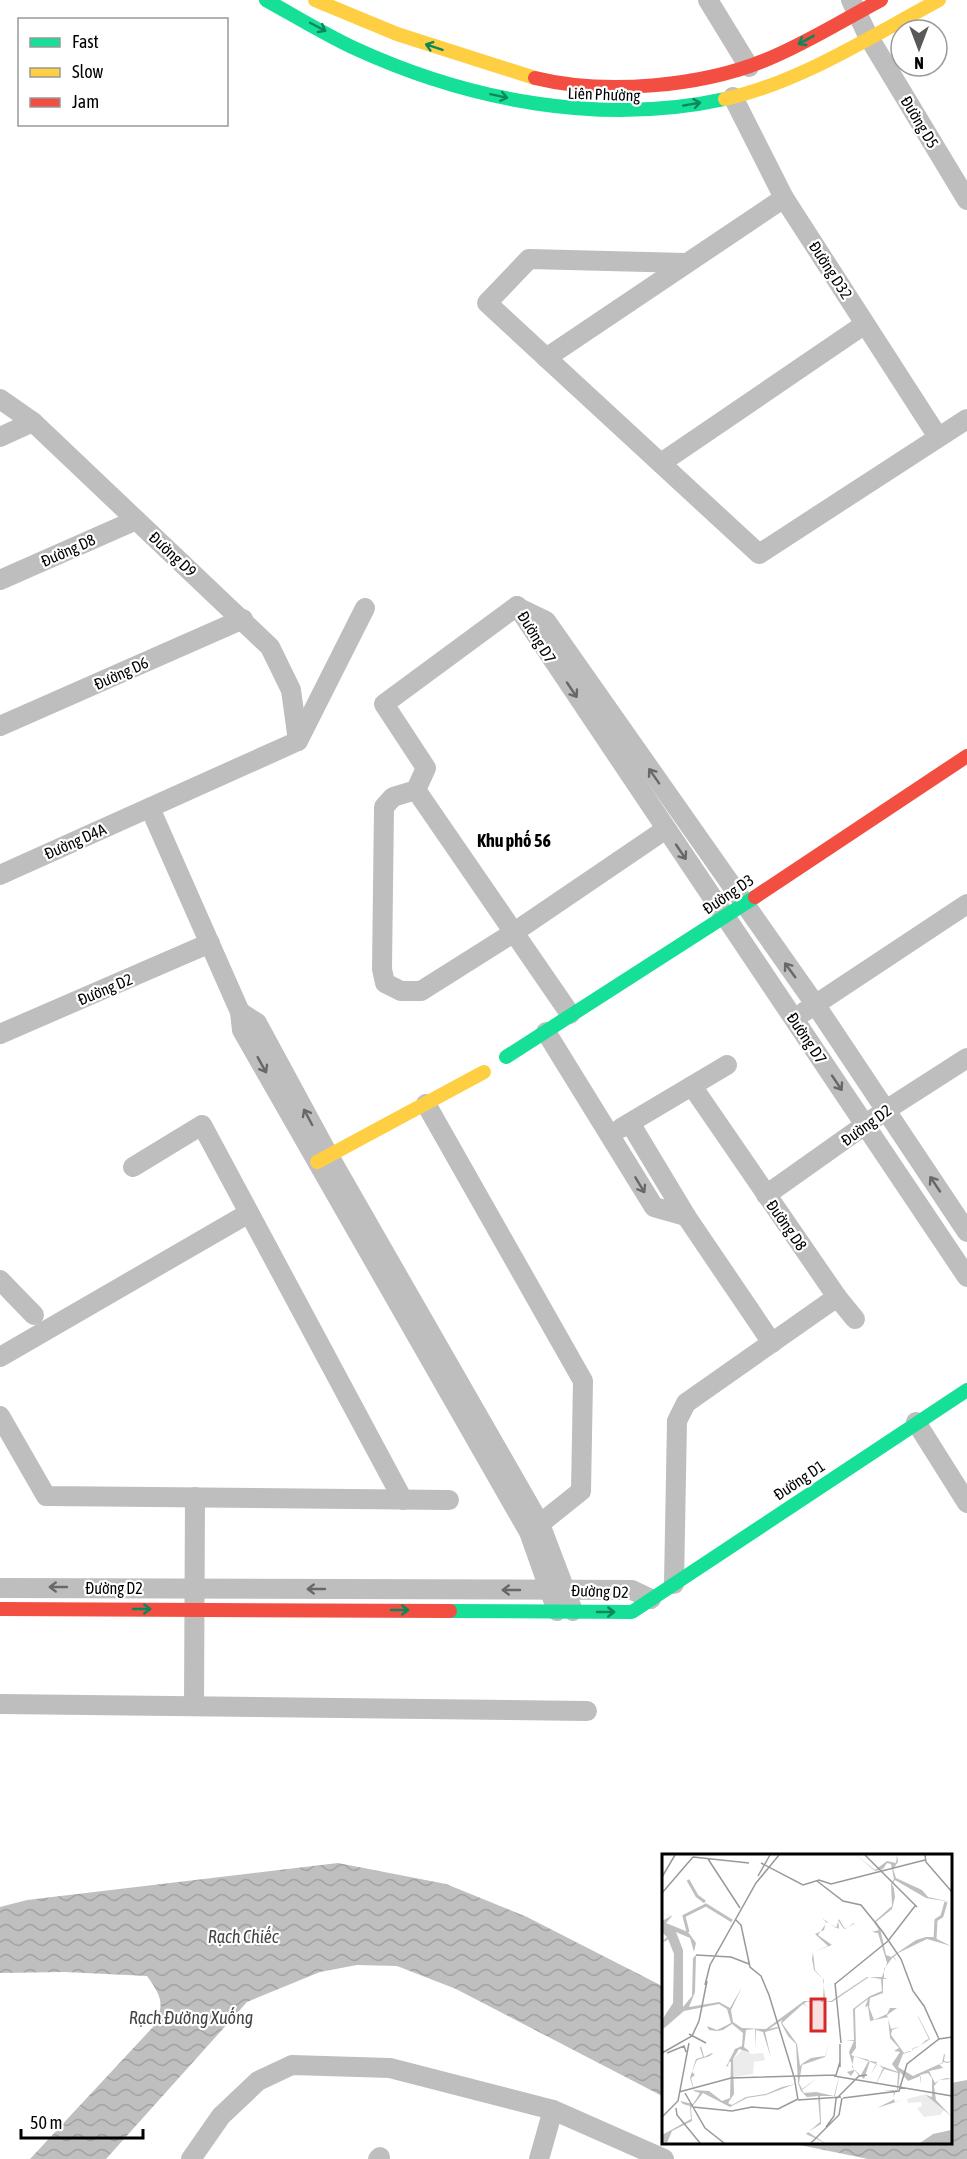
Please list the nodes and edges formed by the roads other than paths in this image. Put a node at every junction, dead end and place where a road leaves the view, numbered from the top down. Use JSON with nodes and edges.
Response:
{"nodes":[{"id":1,"x":266,"y":0,"type":"edge"},
{"id":2,"x":315,"y":0,"type":"edge"},
{"id":3,"x":708,"y":0,"type":"edge"},
{"id":4,"x":881,"y":0,"type":"edge"},
{"id":5,"x":939,"y":0,"type":"edge"},
{"id":6,"x":854,"y":6,"type":"edge"},
{"id":7,"x":868,"y":36,"type":"junction"},
{"id":8,"x":749,"y":67,"type":"junction"},
{"id":9,"x":733,"y":97,"type":"junction"},
{"id":10,"x":784,"y":198,"type":"junction"},
{"id":11,"x":967,"y":200,"type":"edge"},
{"id":12,"x":686,"y":263,"type":"junction"},
{"id":13,"x":865,"y":324,"type":"junction"},
{"id":14,"x":546,"y":358,"type":"junction"},
{"id":15,"x":0,"y":399,"type":"edge"},
{"id":16,"x":967,"y":419,"type":"edge"},
{"id":17,"x":33,"y":422,"type":"junction"},
{"id":18,"x":0,"y":437,"type":"edge"},
{"id":19,"x":938,"y":437,"type":"junction"},
{"id":20,"x":661,"y":463,"type":"junction"},
{"id":21,"x":136,"y":520,"type":"junction"},
{"id":22,"x":0,"y":580,"type":"edge"},
{"id":23,"x":517,"y":606,"type":"junction"},
{"id":24,"x":365,"y":608,"type":"dead end"},
{"id":25,"x":243,"y":619,"type":"junction"},
{"id":26,"x":0,"y":726,"type":"edge"},
{"id":27,"x":298,"y":741,"type":"junction"},
{"id":28,"x":967,"y":756,"type":"edge"},
{"id":29,"x":416,"y":790,"type":"junction"},
{"id":30,"x":150,"y":808,"type":"junction"},
{"id":31,"x":666,"y":829,"type":"junction"},
{"id":32,"x":0,"y":874,"type":"edge"},
{"id":33,"x":743,"y":903,"type":"junction"},
{"id":34,"x":967,"y":904,"type":"edge"},
{"id":35,"x":725,"y":917,"type":"junction"},
{"id":36,"x":513,"y":933,"type":"junction"},
{"id":37,"x":210,"y":943,"type":"junction"},
{"id":38,"x":815,"y":1004,"type":"junction"},
{"id":39,"x":570,"y":1014,"type":"junction"},
{"id":40,"x":795,"y":1019,"type":"junction"},
{"id":41,"x":546,"y":1032,"type":"junction"},
{"id":42,"x":0,"y":1034,"type":"edge"},
{"id":43,"x":506,"y":1057,"type":"dead end"},
{"id":44,"x":967,"y":1058,"type":"edge"},
{"id":45,"x":727,"y":1065,"type":"dead end"},
{"id":46,"x":484,"y":1072,"type":"dead end"},
{"id":47,"x":693,"y":1086,"type":"junction"},
{"id":48,"x":426,"y":1104,"type":"junction"},
{"id":49,"x":886,"y":1110,"type":"junction"},
{"id":50,"x":630,"y":1123,"type":"junction"},
{"id":51,"x":866,"y":1126,"type":"junction"},
{"id":52,"x":610,"y":1135,"type":"junction"},
{"id":53,"x":323,"y":1159,"type":"junction"},
{"id":54,"x":133,"y":1167,"type":"dead end"},
{"id":55,"x":766,"y":1195,"type":"junction"},
{"id":56,"x":249,"y":1213,"type":"junction"},
{"id":57,"x":686,"y":1216,"type":"junction"},
{"id":58,"x":965,"y":1224,"type":"edge"},
{"id":59,"x":939,"y":1235,"type":"junction"},
{"id":60,"x":967,"y":1277,"type":"edge"},
{"id":61,"x":0,"y":1281,"type":"edge"},
{"id":62,"x":837,"y":1298,"type":"junction"},
{"id":63,"x":34,"y":1315,"type":"dead end"},
{"id":64,"x":855,"y":1320,"type":"dead end"},
{"id":65,"x":772,"y":1343,"type":"junction"},
{"id":66,"x":0,"y":1357,"type":"edge"},
{"id":67,"x":967,"y":1390,"type":"edge"},
{"id":68,"x":0,"y":1416,"type":"edge"},
{"id":69,"x":916,"y":1422,"type":"junction"},
{"id":70,"x":195,"y":1497,"type":"junction"},
{"id":71,"x":403,"y":1500,"type":"junction"},
{"id":72,"x":448,"y":1500,"type":"dead end"},
{"id":73,"x":967,"y":1503,"type":"edge"},
{"id":74,"x":534,"y":1528,"type":"junction"},
{"id":75,"x":674,"y":1584,"type":"junction"},
{"id":76,"x":0,"y":1588,"type":"edge"},
{"id":77,"x":194,"y":1588,"type":"junction"},
{"id":78,"x":557,"y":1590,"type":"junction"},
{"id":79,"x":651,"y":1599,"type":"junction"},
{"id":80,"x":194,"y":1608,"type":"junction"},
{"id":81,"x":0,"y":1609,"type":"edge"},
{"id":82,"x":565,"y":1611,"type":"junction"},
{"id":83,"x":0,"y":1704,"type":"edge"},
{"id":84,"x":194,"y":1706,"type":"junction"},
{"id":85,"x":587,"y":1712,"type":"dead end"},
{"id":86,"x":553,"y":2110,"type":"junction"},
{"id":87,"x":191,"y":2159,"type":"edge"},
{"id":88,"x":539,"y":2159,"type":"edge"},
{"id":89,"x":664,"y":2159,"type":"edge"}],
"edges":[{"from":1,"to":9,"type":"street","name":"Liên Phường","one_way":true},
{"from":8,"to":2,"type":"street","name":"Liên Phường","one_way":true},
{"from":3,"to":8,"type":"street"},
{"from":4,"to":6,"type":"street","name":"Liên Phường"},
{"from":5,"to":7,"type":"street","name":"Liên Phường"},
{"from":6,"to":7,"type":"street","name":"Đường D5"},
{"from":6,"to":8,"type":"street","name":"Liên Phường","one_way":true},
{"from":7,"to":9,"type":"street","name":"Liên Phường"},
{"from":7,"to":11,"type":"street","name":"Đường D5"},
{"from":9,"to":10,"type":"street","name":"Đường D32"},
{"from":10,"to":12,"type":"street"},
{"from":10,"to":13,"type":"street","name":"Đường D32"},
{"from":12,"to":14,"type":"street"},
{"from":12,"to":14,"type":"street"},
{"from":13,"to":19,"type":"street","name":"Đường D32"},
{"from":13,"to":20,"type":"street"},
{"from":14,"to":20,"type":"street"},
{"from":15,"to":17,"type":"street","name":"Đường D9"},
{"from":16,"to":19,"type":"street"},
{"from":17,"to":18,"type":"street"},
{"from":17,"to":21,"type":"street","name":"Đường D9"},
{"from":19,"to":20,"type":"street"},
{"from":21,"to":22,"type":"street","name":"Đường D8"},
{"from":21,"to":25,"type":"street","name":"Đường D9"},
{"from":23,"to":29,"type":"street"},
{"from":23,"to":31,"type":"street","name":"Đường D7","one_way":true},
{"from":33,"to":23,"type":"street","name":"Đường D7","one_way":true},
{"from":24,"to":27,"type":"street"},
{"from":25,"to":26,"type":"street","name":"Đường D6"},
{"from":25,"to":27,"type":"street","name":"Đường D9"},
{"from":27,"to":30,"type":"street","name":"Đường D4A"},
{"from":28,"to":33,"type":"street","name":"Đường D3"},
{"from":29,"to":36,"type":"street"},
{"from":29,"to":36,"type":"street"},
{"from":30,"to":32,"type":"street","name":"Đường D4A"},
{"from":30,"to":37,"type":"street"},
{"from":31,"to":35,"type":"street","name":"Đường D7","one_way":true},
{"from":31,"to":36,"type":"street"},
{"from":33,"to":35,"type":"street","name":"Đường D3"},
{"from":38,"to":33,"type":"street","name":"Đường D7","one_way":true},
{"from":34,"to":38,"type":"street"},
{"from":35,"to":39,"type":"street","name":"Đường D3"},
{"from":35,"to":40,"type":"street","name":"Đường D7"},
{"from":36,"to":39,"type":"street"},
{"from":37,"to":42,"type":"street","name":"Đường D2"},
{"from":37,"to":53,"type":"street"},
{"from":38,"to":40,"type":"street"},
{"from":38,"to":49,"type":"street","name":"Đường D7"},
{"from":39,"to":41,"type":"street","name":"Đường D3"},
{"from":40,"to":51,"type":"street","name":"Đường D7","one_way":true},
{"from":41,"to":43,"type":"street","name":"Đường D3"},
{"from":41,"to":52,"type":"street"},
{"from":44,"to":49,"type":"street","name":"Đường D2"},
{"from":45,"to":47,"type":"street"},
{"from":46,"to":48,"type":"street"},
{"from":47,"to":50,"type":"street"},
{"from":47,"to":55,"type":"street","name":"Đường D8"},
{"from":48,"to":53,"type":"street"},
{"from":48,"to":74,"type":"street"},
{"from":49,"to":51,"type":"street","name":"Đường D2"},
{"from":58,"to":49,"type":"street","name":"Đường D7","one_way":true},
{"from":50,"to":52,"type":"street"},
{"from":50,"to":57,"type":"street"},
{"from":51,"to":55,"type":"street","name":"Đường D2"},
{"from":51,"to":59,"type":"street","name":"Đường D7"},
{"from":52,"to":57,"type":"street","one_way":true},
{"from":53,"to":74,"type":"street"},
{"from":54,"to":56,"type":"street"},
{"from":55,"to":62,"type":"street","name":"Đường D8"},
{"from":56,"to":66,"type":"street"},
{"from":56,"to":71,"type":"street"},
{"from":57,"to":65,"type":"street"},
{"from":58,"to":59,"type":"street"},
{"from":59,"to":60,"type":"street","name":"Đường D7"},
{"from":61,"to":63,"type":"street"},
{"from":62,"to":64,"type":"street","name":"Đường D8"},
{"from":62,"to":65,"type":"street"},
{"from":65,"to":75,"type":"street"},
{"from":67,"to":69,"type":"street","name":"Đường D1"},
{"from":68,"to":70,"type":"street"},
{"from":69,"to":73,"type":"street"},
{"from":69,"to":75,"type":"street","name":"Đường D1"},
{"from":70,"to":71,"type":"street"},
{"from":70,"to":77,"type":"street"},
{"from":71,"to":72,"type":"street"},
{"from":74,"to":78,"type":"street"},
{"from":75,"to":79,"type":"street","name":"Đường D1"},
{"from":77,"to":76,"type":"street","name":"Đường D2","one_way":true},
{"from":78,"to":77,"type":"street","name":"Đường D2","one_way":true},
{"from":77,"to":80,"type":"street"},
{"from":78,"to":79,"type":"street","name":"Đường D2"},
{"from":78,"to":82,"type":"street"},
{"from":82,"to":79,"type":"street","name":"Đường D2","one_way":true},
{"from":81,"to":80,"type":"street","name":"Đường D2","one_way":true},
{"from":80,"to":82,"type":"street","name":"Đường D2","one_way":true},
{"from":80,"to":84,"type":"street"},
{"from":83,"to":84,"type":"street"},
{"from":84,"to":85,"type":"street"},
{"from":86,"to":87,"type":"street"},
{"from":86,"to":88,"type":"street"},
{"from":86,"to":89,"type":"street"}]}
